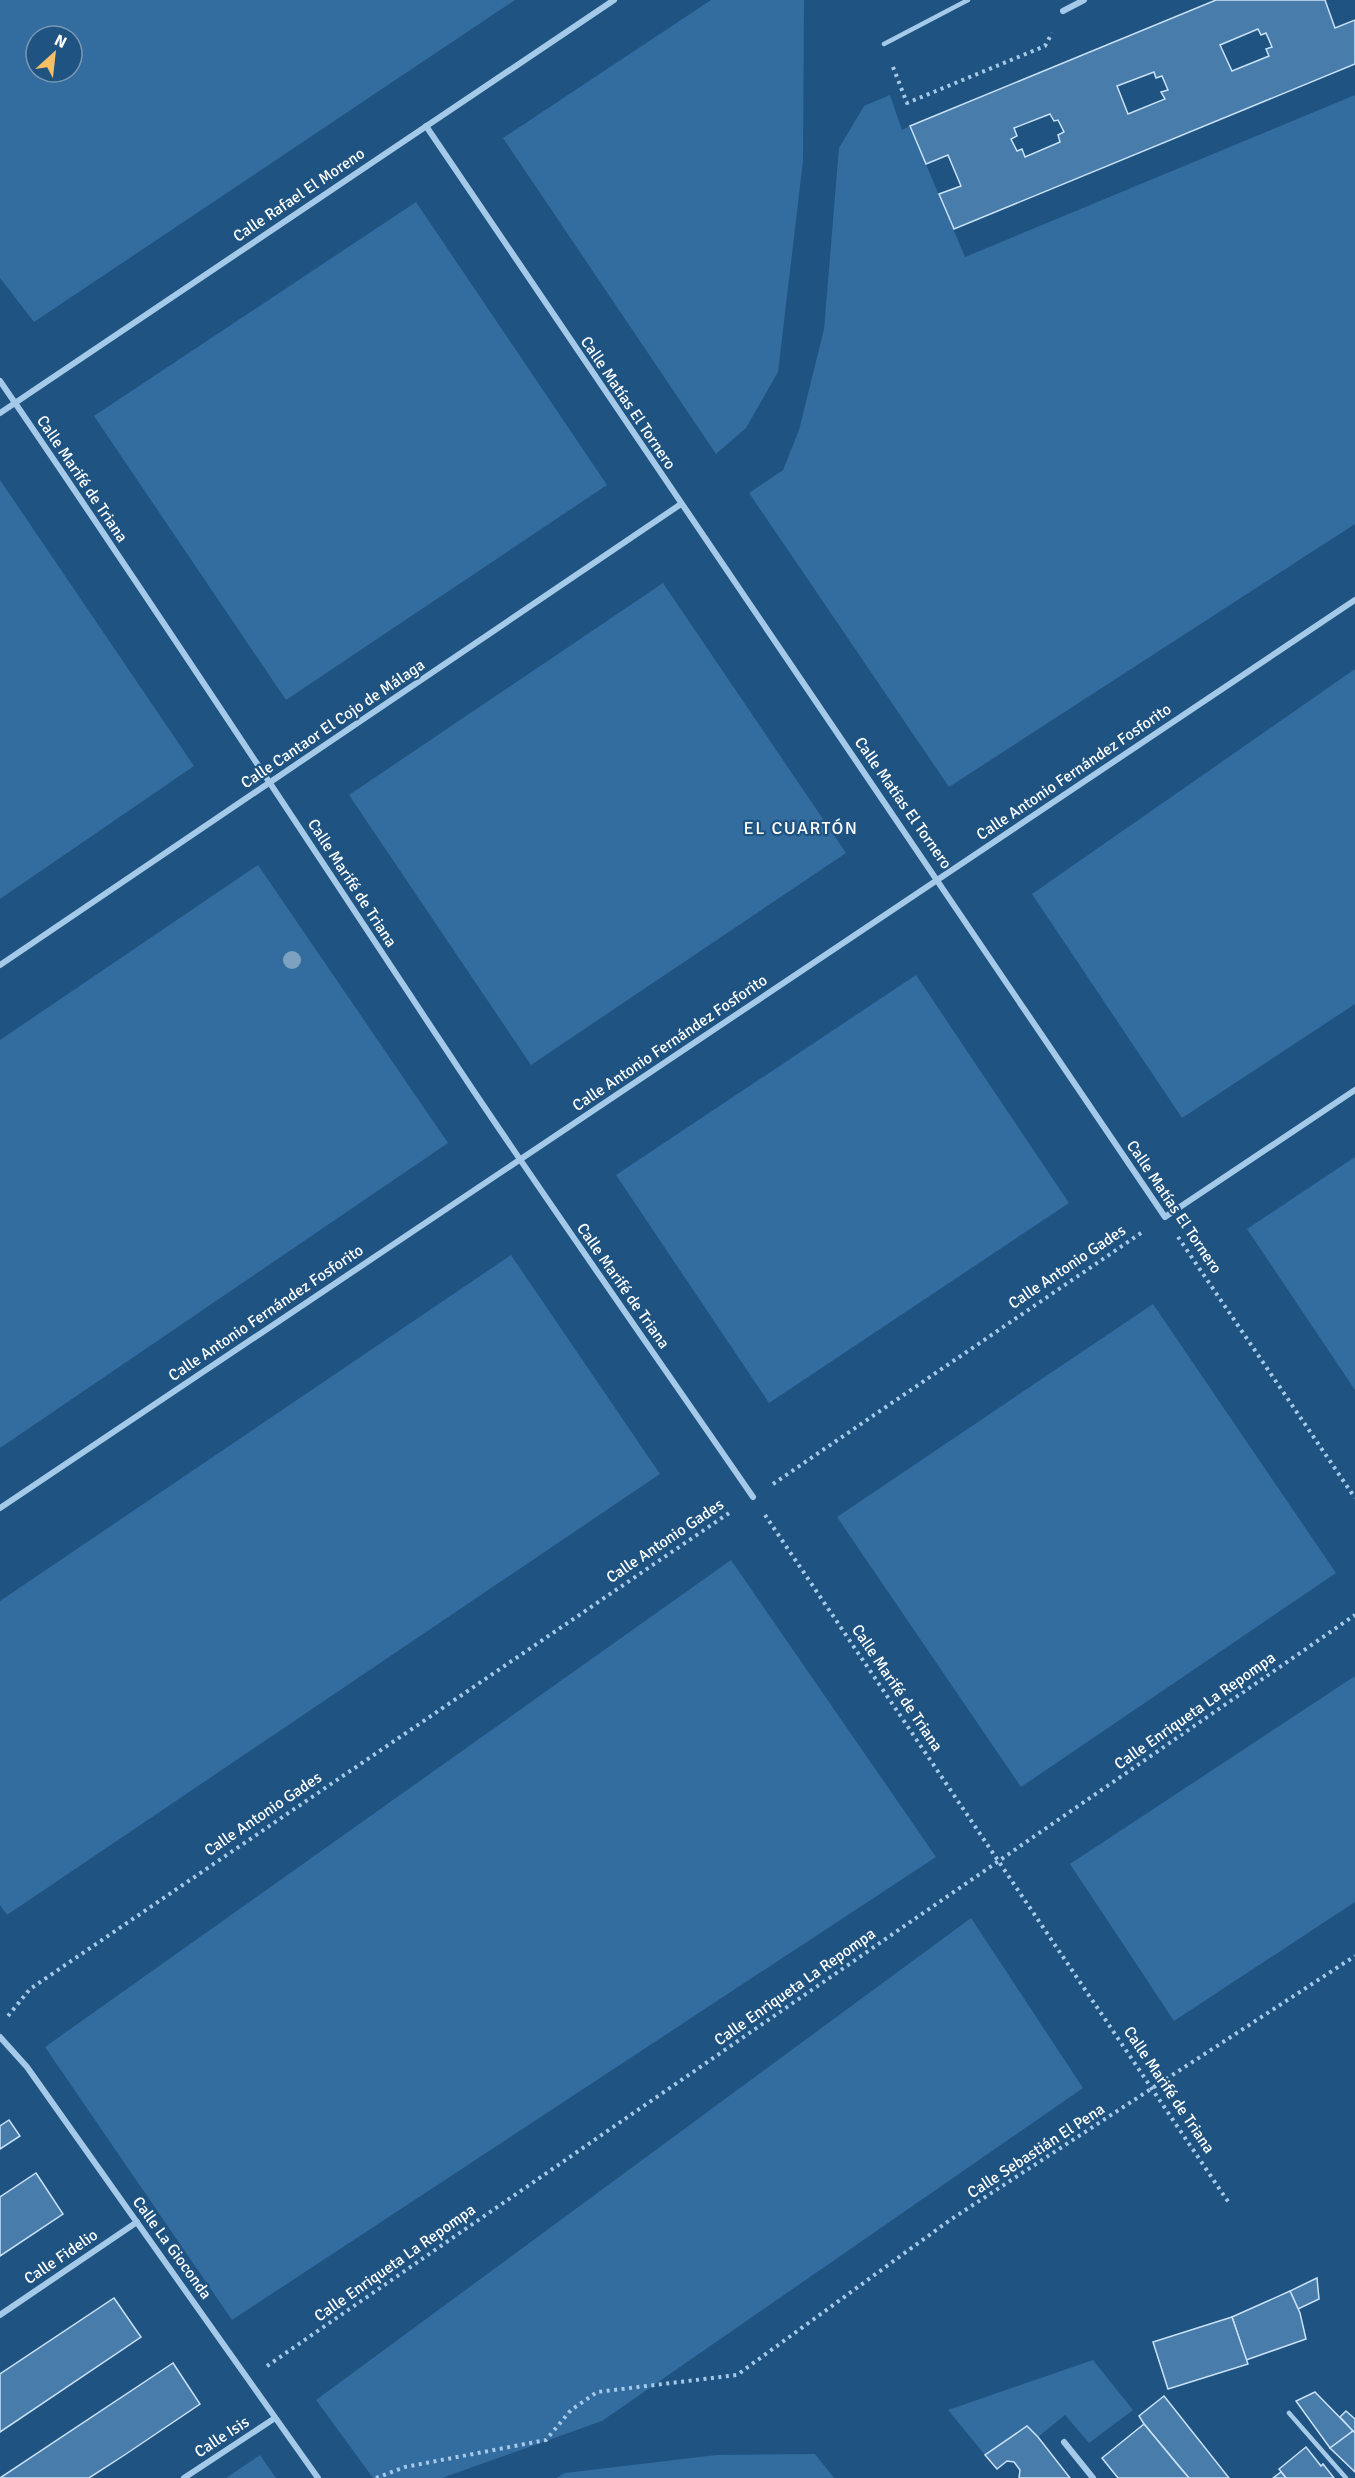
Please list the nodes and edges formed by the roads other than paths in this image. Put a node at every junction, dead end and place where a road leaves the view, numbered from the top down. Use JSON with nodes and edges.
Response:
{"nodes":[{"id":1,"x":614,"y":0,"type":"edge"},
{"id":2,"x":968,"y":0,"type":"edge"},
{"id":3,"x":1084,"y":0,"type":"edge"},
{"id":4,"x":1063,"y":11,"type":"road end"},
{"id":5,"x":884,"y":44,"type":"road end"},
{"id":6,"x":426,"y":126,"type":"junction"},
{"id":7,"x":0,"y":381,"type":"edge"},
{"id":8,"x":15,"y":403,"type":"junction"},
{"id":9,"x":0,"y":413,"type":"edge"},
{"id":10,"x":681,"y":504,"type":"junction"},
{"id":11,"x":1355,"y":600,"type":"edge"},
{"id":12,"x":270,"y":781,"type":"junction"},
{"id":13,"x":938,"y":879,"type":"junction"},
{"id":14,"x":0,"y":965,"type":"edge"},
{"id":15,"x":1355,"y":1090,"type":"edge"},
{"id":16,"x":520,"y":1159,"type":"junction"},
{"id":17,"x":753,"y":1497,"type":"road end"},
{"id":18,"x":0,"y":1508,"type":"edge"},
{"id":19,"x":0,"y":2037,"type":"edge"},
{"id":20,"x":137,"y":2222,"type":"junction"},
{"id":21,"x":0,"y":2314,"type":"edge"},
{"id":22,"x":1289,"y":2413,"type":"dead end"},
{"id":23,"x":275,"y":2418,"type":"junction"},
{"id":24,"x":1064,"y":2442,"type":"dead end"},
{"id":25,"x":184,"y":2478,"type":"edge"},
{"id":26,"x":318,"y":2478,"type":"edge"},
{"id":27,"x":1093,"y":2478,"type":"edge"},
{"id":28,"x":1346,"y":2478,"type":"edge"}],
"edges":[{"from":1,"to":6,"type":"street","name":"Calle Rafael El Moreno"},
{"from":2,"to":5,"type":"lane"},
{"from":3,"to":4,"type":"street"},
{"from":6,"to":8,"type":"street","name":"Calle Rafael El Moreno"},
{"from":6,"to":10,"type":"street","name":"Calle Matías El Tornero"},
{"from":7,"to":8,"type":"street","name":"Calle Marifé de Triana"},
{"from":8,"to":9,"type":"street","name":"Calle Rafael El Moreno"},
{"from":8,"to":12,"type":"street","name":"Calle Marifé de Triana"},
{"from":10,"to":12,"type":"street","name":"Calle Cantaor El Cojo de Málaga"},
{"from":10,"to":13,"type":"street","name":"Calle Matías El Tornero"},
{"from":11,"to":13,"type":"street","name":"Calle Antonio Fernández Fosforito"},
{"from":12,"to":14,"type":"street","name":"Calle Cantaor El Cojo de Málaga"},
{"from":12,"to":16,"type":"street","name":"Calle Marifé de Triana"},
{"from":13,"to":15,"type":"street","name":"Calle Matías El Tornero"},
{"from":13,"to":16,"type":"street","name":"Calle Antonio Fernández Fosforito"},
{"from":16,"to":17,"type":"street","name":"Calle Marifé de Triana"},
{"from":16,"to":18,"type":"street","name":"Calle Antonio Fernández Fosforito"},
{"from":19,"to":20,"type":"street","name":"Calle La Gioconda"},
{"from":20,"to":21,"type":"street","name":"Calle Fidelio"},
{"from":20,"to":23,"type":"street","name":"Calle La Gioconda"},
{"from":22,"to":28,"type":"lane"},
{"from":23,"to":25,"type":"street","name":"Calle Isis"},
{"from":23,"to":26,"type":"street","name":"Calle La Gioconda"},
{"from":24,"to":27,"type":"street"}]}
